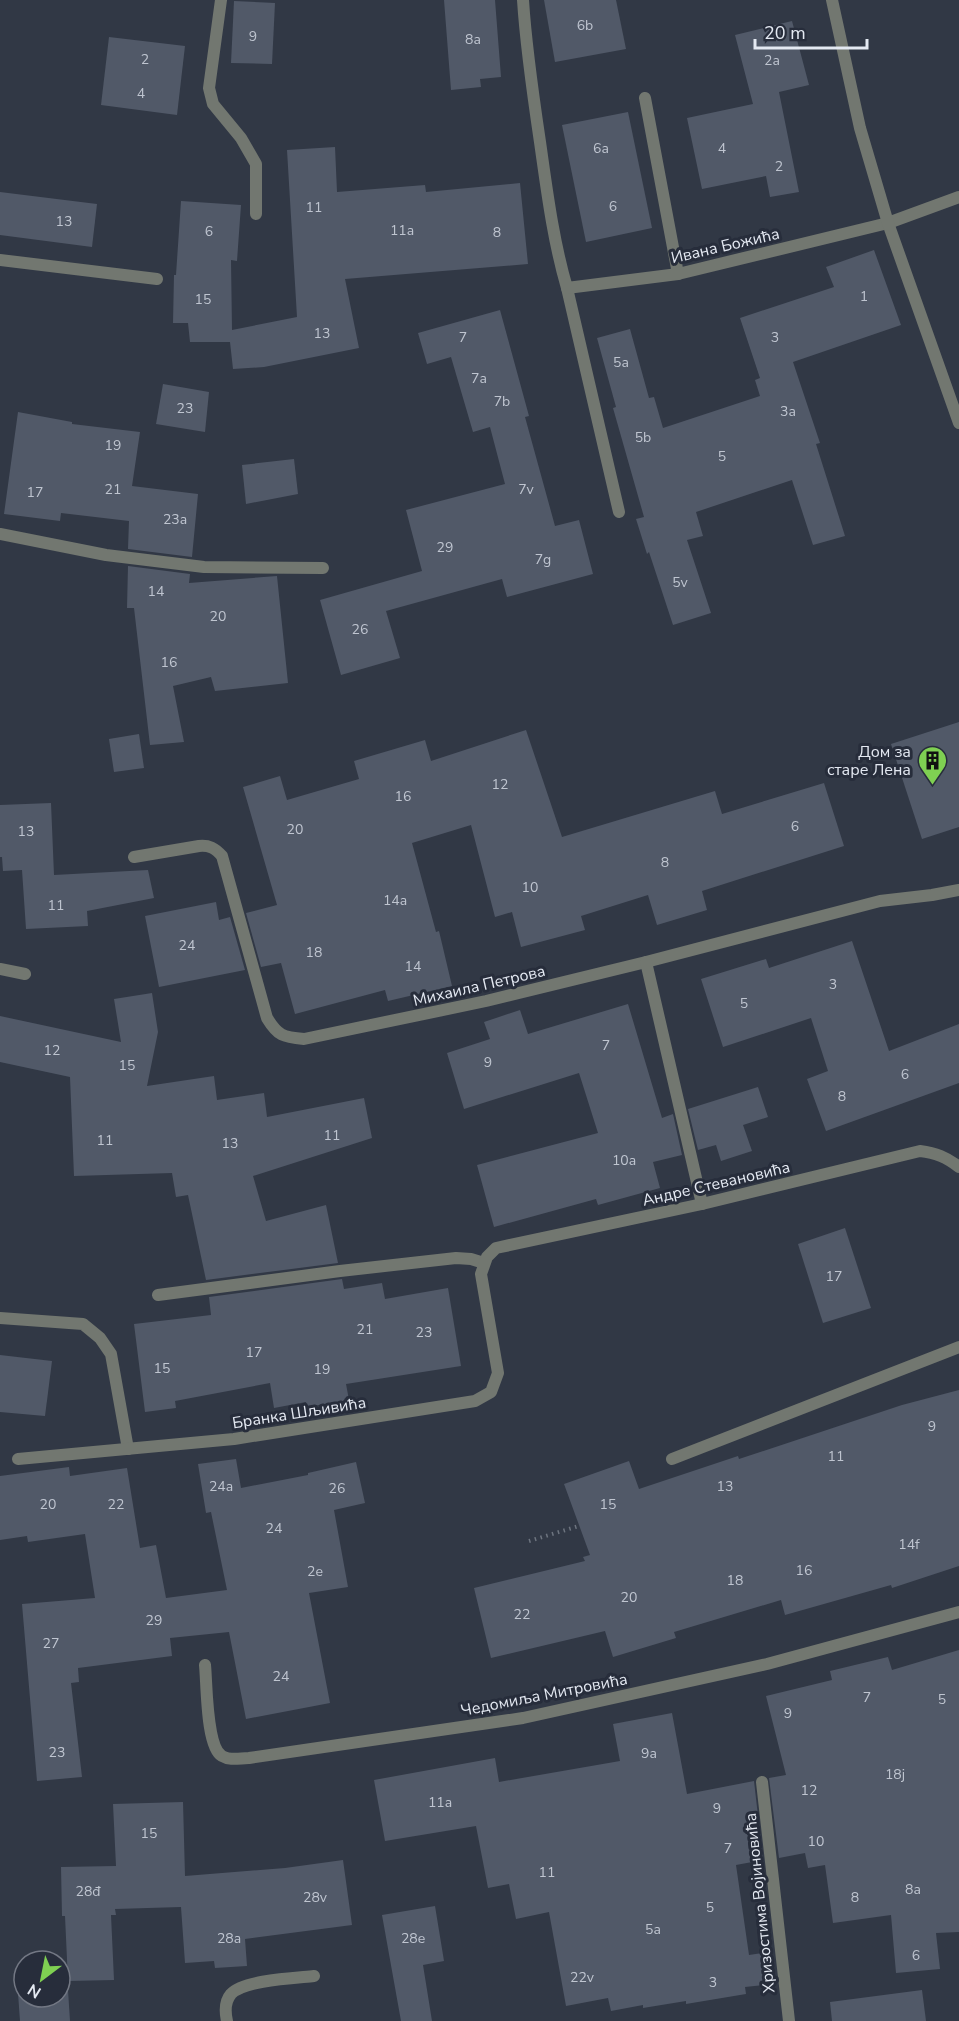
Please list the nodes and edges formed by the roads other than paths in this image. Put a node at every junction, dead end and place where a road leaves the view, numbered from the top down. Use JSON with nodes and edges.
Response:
{"nodes":[{"id":1,"x":221,"y":0,"type":"edge"},
{"id":2,"x":523,"y":0,"type":"edge"},
{"id":3,"x":832,"y":0,"type":"edge"},
{"id":4,"x":645,"y":98,"type":"dead end"},
{"id":5,"x":959,"y":197,"type":"edge"},
{"id":6,"x":256,"y":214,"type":"dead end"},
{"id":7,"x":888,"y":223,"type":"junction"},
{"id":8,"x":0,"y":260,"type":"edge"},
{"id":9,"x":678,"y":274,"type":"junction"},
{"id":10,"x":157,"y":279,"type":"dead end"},
{"id":11,"x":567,"y":288,"type":"junction"},
{"id":12,"x":959,"y":423,"type":"edge"},
{"id":13,"x":619,"y":512,"type":"dead end"},
{"id":14,"x":0,"y":534,"type":"edge"},
{"id":15,"x":322,"y":568,"type":"dead end"},
{"id":16,"x":134,"y":857,"type":"dead end"},
{"id":17,"x":959,"y":890,"type":"edge"},
{"id":18,"x":646,"y":963,"type":"junction"},
{"id":19,"x":0,"y":969,"type":"edge"},
{"id":20,"x":26,"y":974,"type":"dead end"},
{"id":21,"x":959,"y":1167,"type":"edge"},
{"id":22,"x":702,"y":1204,"type":"junction"},
{"id":23,"x":484,"y":1263,"type":"junction"},
{"id":24,"x":158,"y":1295,"type":"dead end"},
{"id":25,"x":0,"y":1318,"type":"edge"},
{"id":26,"x":959,"y":1347,"type":"edge"},
{"id":27,"x":128,"y":1449,"type":"junction"},
{"id":28,"x":18,"y":1459,"type":"dead end"},
{"id":29,"x":672,"y":1459,"type":"dead end"},
{"id":30,"x":959,"y":1612,"type":"edge"},
{"id":31,"x":205,"y":1665,"type":"dead end"},
{"id":32,"x":762,"y":1782,"type":"dead end"},
{"id":33,"x":314,"y":1976,"type":"dead end"},
{"id":34,"x":227,"y":2021,"type":"edge"},
{"id":35,"x":789,"y":2021,"type":"edge"}],
"edges":[{"from":1,"to":6,"type":"street"},
{"from":2,"to":11,"type":"street"},
{"from":3,"to":7,"type":"street"},
{"from":4,"to":9,"type":"street"},
{"from":5,"to":7,"type":"street","name":"Ивана Божића"},
{"from":7,"to":9,"type":"street","name":"Ивана Божића"},
{"from":7,"to":12,"type":"street"},
{"from":8,"to":10,"type":"street"},
{"from":9,"to":11,"type":"street","name":"Ивана Божића"},
{"from":11,"to":13,"type":"street"},
{"from":14,"to":15,"type":"street"},
{"from":16,"to":18,"type":"street","name":"Михаила Петрова"},
{"from":17,"to":18,"type":"street","name":"Михаила Петрова"},
{"from":18,"to":22,"type":"street"},
{"from":19,"to":20,"type":"street"},
{"from":21,"to":22,"type":"street","name":"Андре Стевановића"},
{"from":22,"to":23,"type":"street","name":"Андре Стевановића"},
{"from":23,"to":24,"type":"street"},
{"from":23,"to":27,"type":"street","name":"Бранка Шљивића"},
{"from":25,"to":27,"type":"street"},
{"from":26,"to":29,"type":"street"},
{"from":27,"to":28,"type":"street","name":"Бранка Шљивића"},
{"from":30,"to":31,"type":"street","name":"Чедомиља Митровића"},
{"from":32,"to":35,"type":"street","name":"Хризостима Војиновића"},
{"from":33,"to":34,"type":"street"}]}
